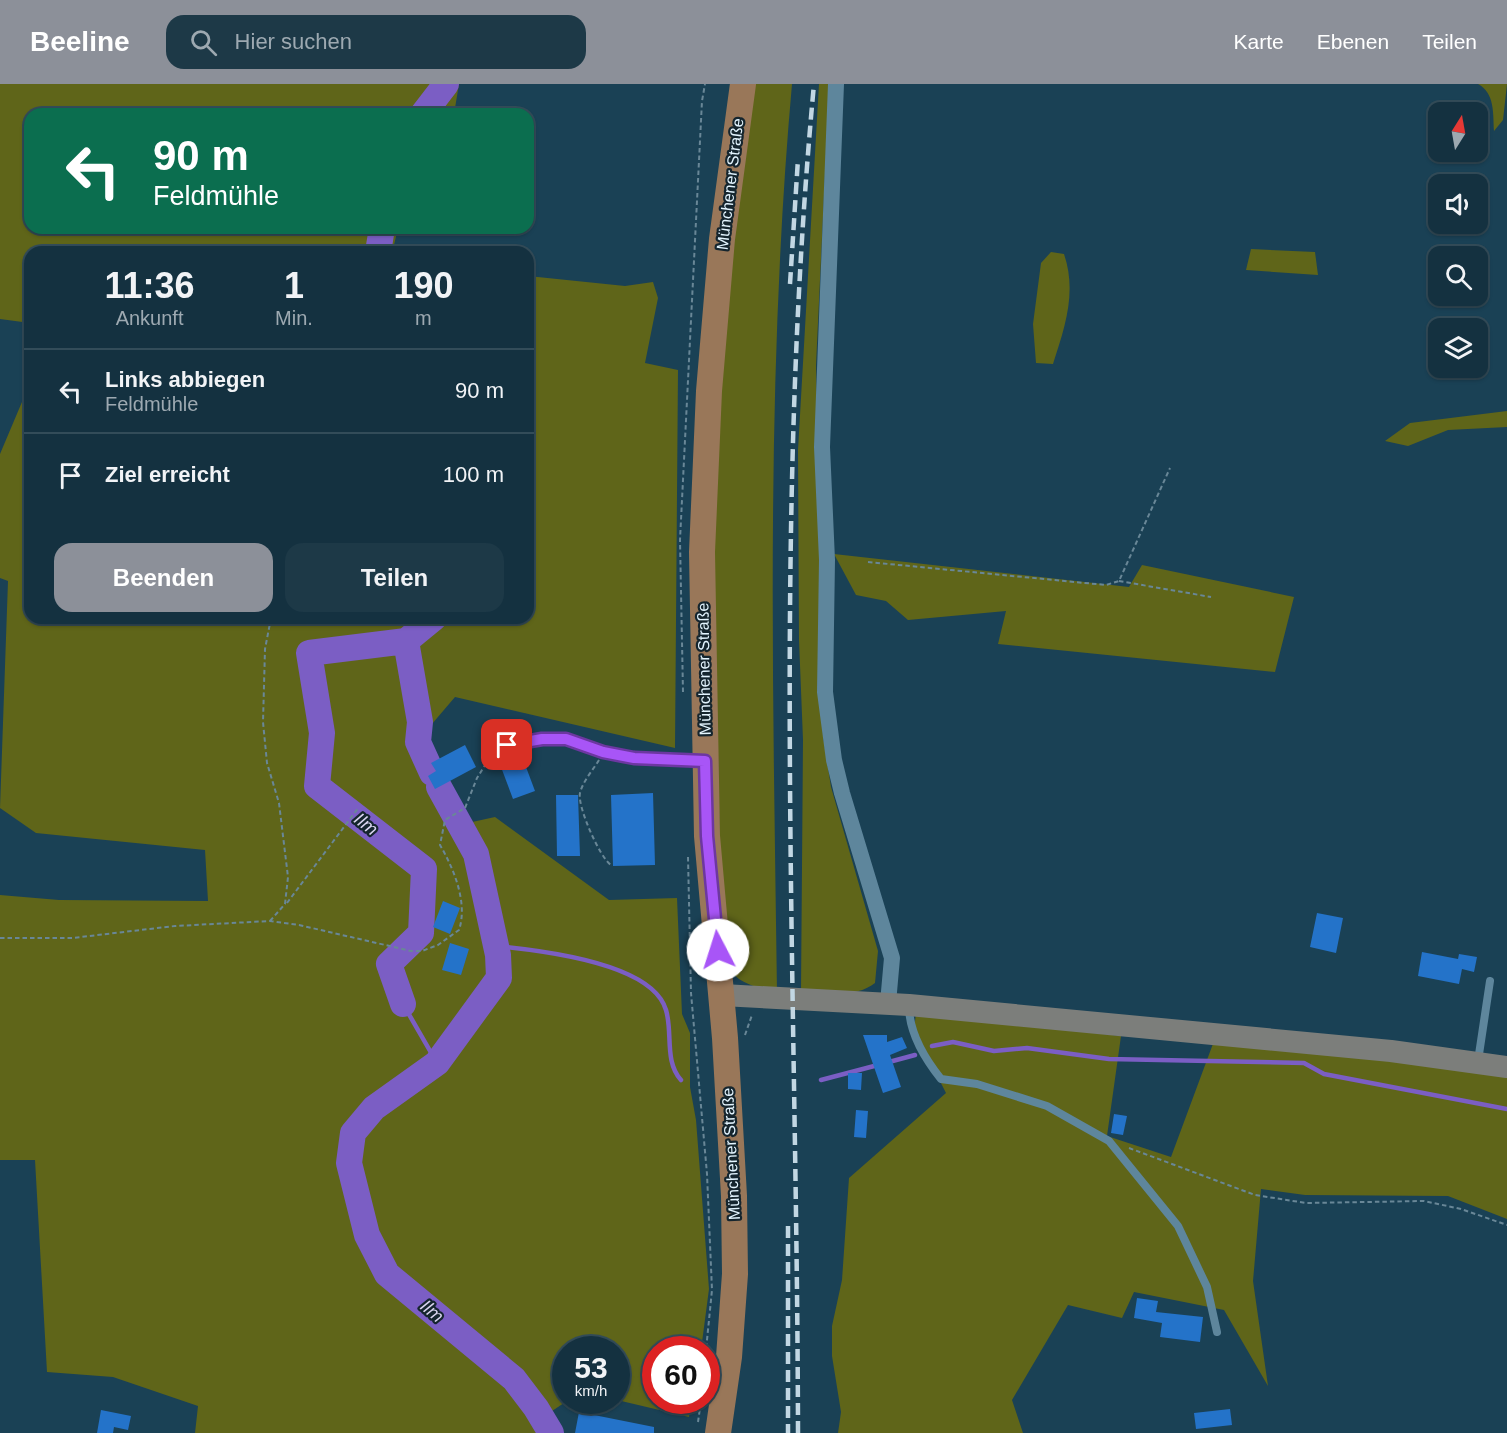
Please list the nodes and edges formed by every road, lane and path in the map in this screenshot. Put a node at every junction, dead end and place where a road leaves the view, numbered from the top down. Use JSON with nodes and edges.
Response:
{"nodes":[{"id":1,"x":743,"y":84,"type":"edge"},
{"id":2,"x":836,"y":84,"type":"edge"},
{"id":3,"x":1170,"y":468,"type":"dead end"},
{"id":4,"x":868,"y":562,"type":"dead end"},
{"id":5,"x":1119,"y":580,"type":"junction"},
{"id":6,"x":1211,"y":597,"type":"dead end"},
{"id":7,"x":269,"y":624,"type":"edge"},
{"id":8,"x":603,"y":752,"type":"junction"},
{"id":9,"x":493,"y":753,"type":"joint"},
{"id":10,"x":705,"y":761,"type":"junction"},
{"id":11,"x":359,"y":807,"type":"dead end"},
{"id":12,"x":611,"y":865,"type":"dead end"},
{"id":13,"x":285,"y":904,"type":"junction"},
{"id":14,"x":270,"y":921,"type":"junction"},
{"id":15,"x":0,"y":938,"type":"edge"},
{"id":16,"x":1490,"y":981,"type":"dead end"},
{"id":17,"x":722,"y":995,"type":"junction"},
{"id":18,"x":899,"y":1004,"type":"junction"},
{"id":19,"x":755,"y":1010,"type":"dead end"},
{"id":20,"x":725,"y":1038,"type":"junction"},
{"id":21,"x":1478,"y":1062,"type":"junction"},
{"id":22,"x":1507,"y":1067,"type":"edge"},
{"id":23,"x":1109,"y":1141,"type":"junction"},
{"id":24,"x":1507,"y":1225,"type":"edge"},
{"id":25,"x":1217,"y":1332,"type":"dead end"},
{"id":26,"x":708,"y":1428,"type":"edge"}],
"edges":[{"from":1,"to":10,"type":"main road","name":"Münchener Straße"},
{"from":2,"to":18,"type":"street"},
{"from":3,"to":5,"type":"path"},
{"from":4,"to":5,"type":"path"},
{"from":5,"to":6,"type":"path"},
{"from":7,"to":13,"type":"path"},
{"from":8,"to":9,"type":"lane"},
{"from":8,"to":10,"type":"lane"},
{"from":8,"to":12,"type":"path"},
{"from":9,"to":14,"type":"path"},
{"from":10,"to":17,"type":"main road","name":"Münchener Straße"},
{"from":11,"to":13,"type":"path"},
{"from":13,"to":14,"type":"path"},
{"from":14,"to":15,"type":"path"},
{"from":16,"to":21,"type":"lane"},
{"from":17,"to":18,"type":"street"},
{"from":17,"to":20,"type":"main road","name":"Münchener Straße"},
{"from":18,"to":21,"type":"street"},
{"from":18,"to":23,"type":"lane"},
{"from":19,"to":20,"type":"path"},
{"from":20,"to":26,"type":"main road","name":"Münchener Straße"},
{"from":21,"to":22,"type":"street"},
{"from":23,"to":24,"type":"path"},
{"from":23,"to":25,"type":"lane"}]}
